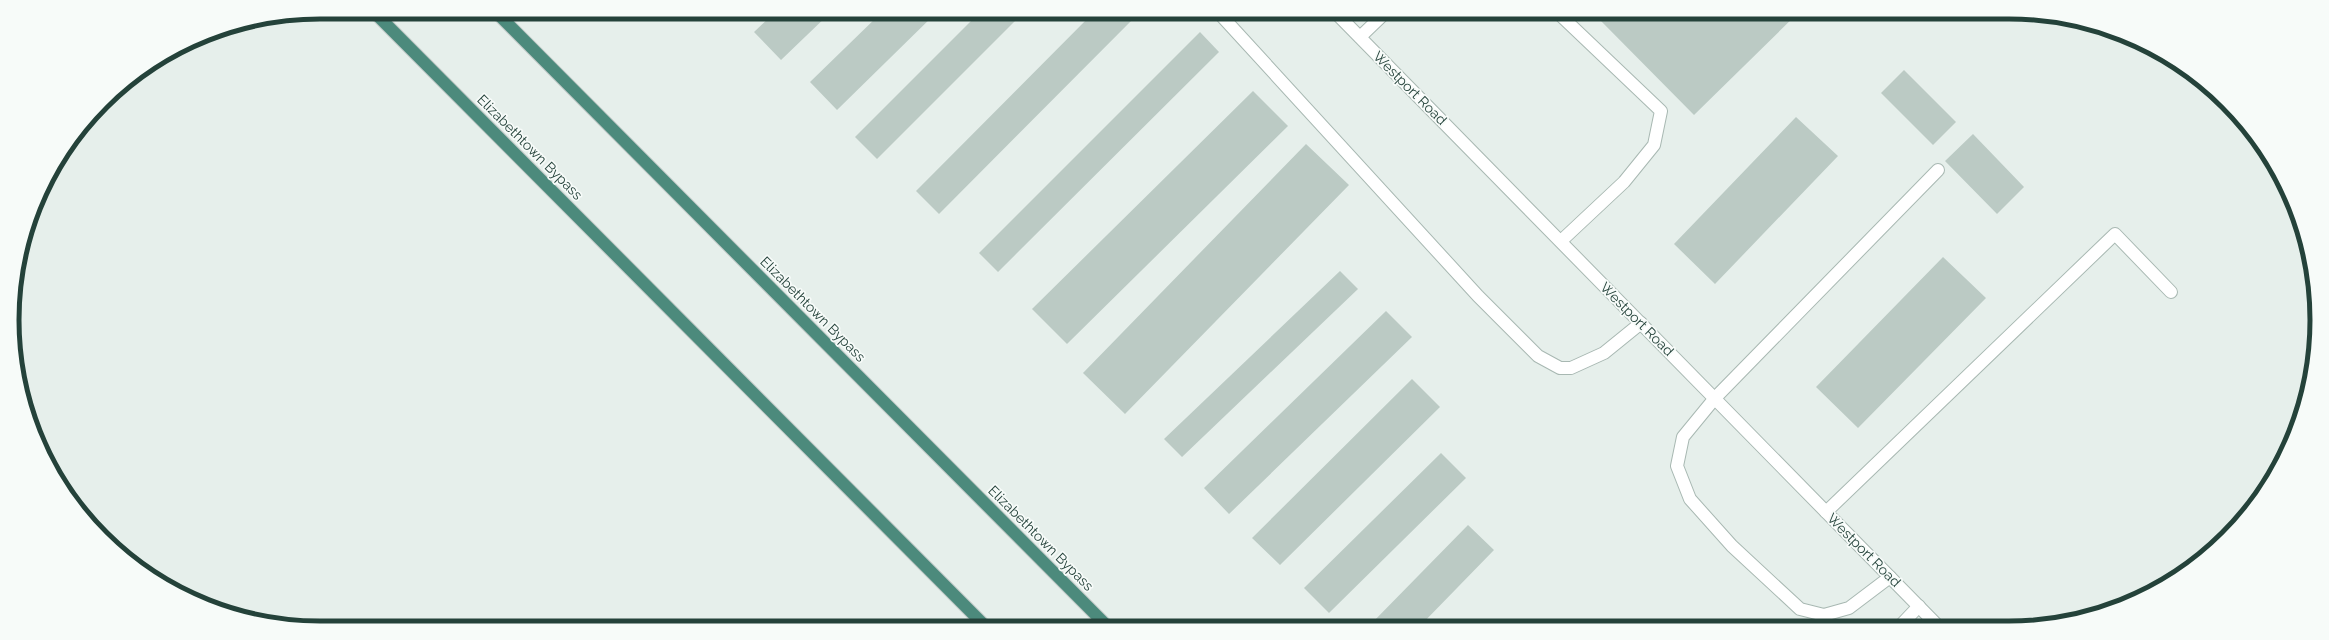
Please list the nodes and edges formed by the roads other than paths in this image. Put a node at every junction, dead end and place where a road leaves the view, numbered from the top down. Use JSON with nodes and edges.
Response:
{"nodes":[{"id":1,"x":381,"y":19,"type":"edge"},
{"id":2,"x":503,"y":19,"type":"edge"},
{"id":3,"x":1224,"y":19,"type":"edge"},
{"id":4,"x":1342,"y":19,"type":"edge"},
{"id":5,"x":1379,"y":19,"type":"edge"},
{"id":6,"x":1564,"y":19,"type":"edge"},
{"id":7,"x":1360,"y":37,"type":"junction"},
{"id":8,"x":1938,"y":170,"type":"dead end"},
{"id":9,"x":1561,"y":241,"type":"junction"},
{"id":10,"x":2171,"y":292,"type":"dead end"},
{"id":11,"x":1641,"y":323,"type":"junction"},
{"id":12,"x":1715,"y":398,"type":"junction"},
{"id":13,"x":1826,"y":512,"type":"junction"},
{"id":14,"x":1890,"y":577,"type":"junction"},
{"id":15,"x":1919,"y":606,"type":"junction"},
{"id":16,"x":980,"y":621,"type":"edge"},
{"id":17,"x":1102,"y":621,"type":"edge"},
{"id":18,"x":1905,"y":621,"type":"edge"},
{"id":19,"x":1933,"y":621,"type":"edge"}],
"edges":[{"from":1,"to":16,"type":"highway","name":"Elizabethtown Bypass"},
{"from":2,"to":17,"type":"highway","name":"Elizabethtown Bypass"},
{"from":3,"to":11,"type":"street"},
{"from":4,"to":7,"type":"street","name":"Westport Road"},
{"from":5,"to":7,"type":"street"},
{"from":6,"to":9,"type":"street"},
{"from":7,"to":9,"type":"street","name":"Westport Road"},
{"from":8,"to":12,"type":"street"},
{"from":9,"to":11,"type":"street","name":"Westport Road"},
{"from":10,"to":13,"type":"street"},
{"from":11,"to":12,"type":"street","name":"Westport Road"},
{"from":12,"to":13,"type":"street","name":"Westport Road"},
{"from":12,"to":14,"type":"street"},
{"from":13,"to":14,"type":"street","name":"Westport Road"},
{"from":14,"to":15,"type":"street","name":"Westport Road"},
{"from":15,"to":18,"type":"street"},
{"from":15,"to":19,"type":"street","name":"Westport Road"}]}
